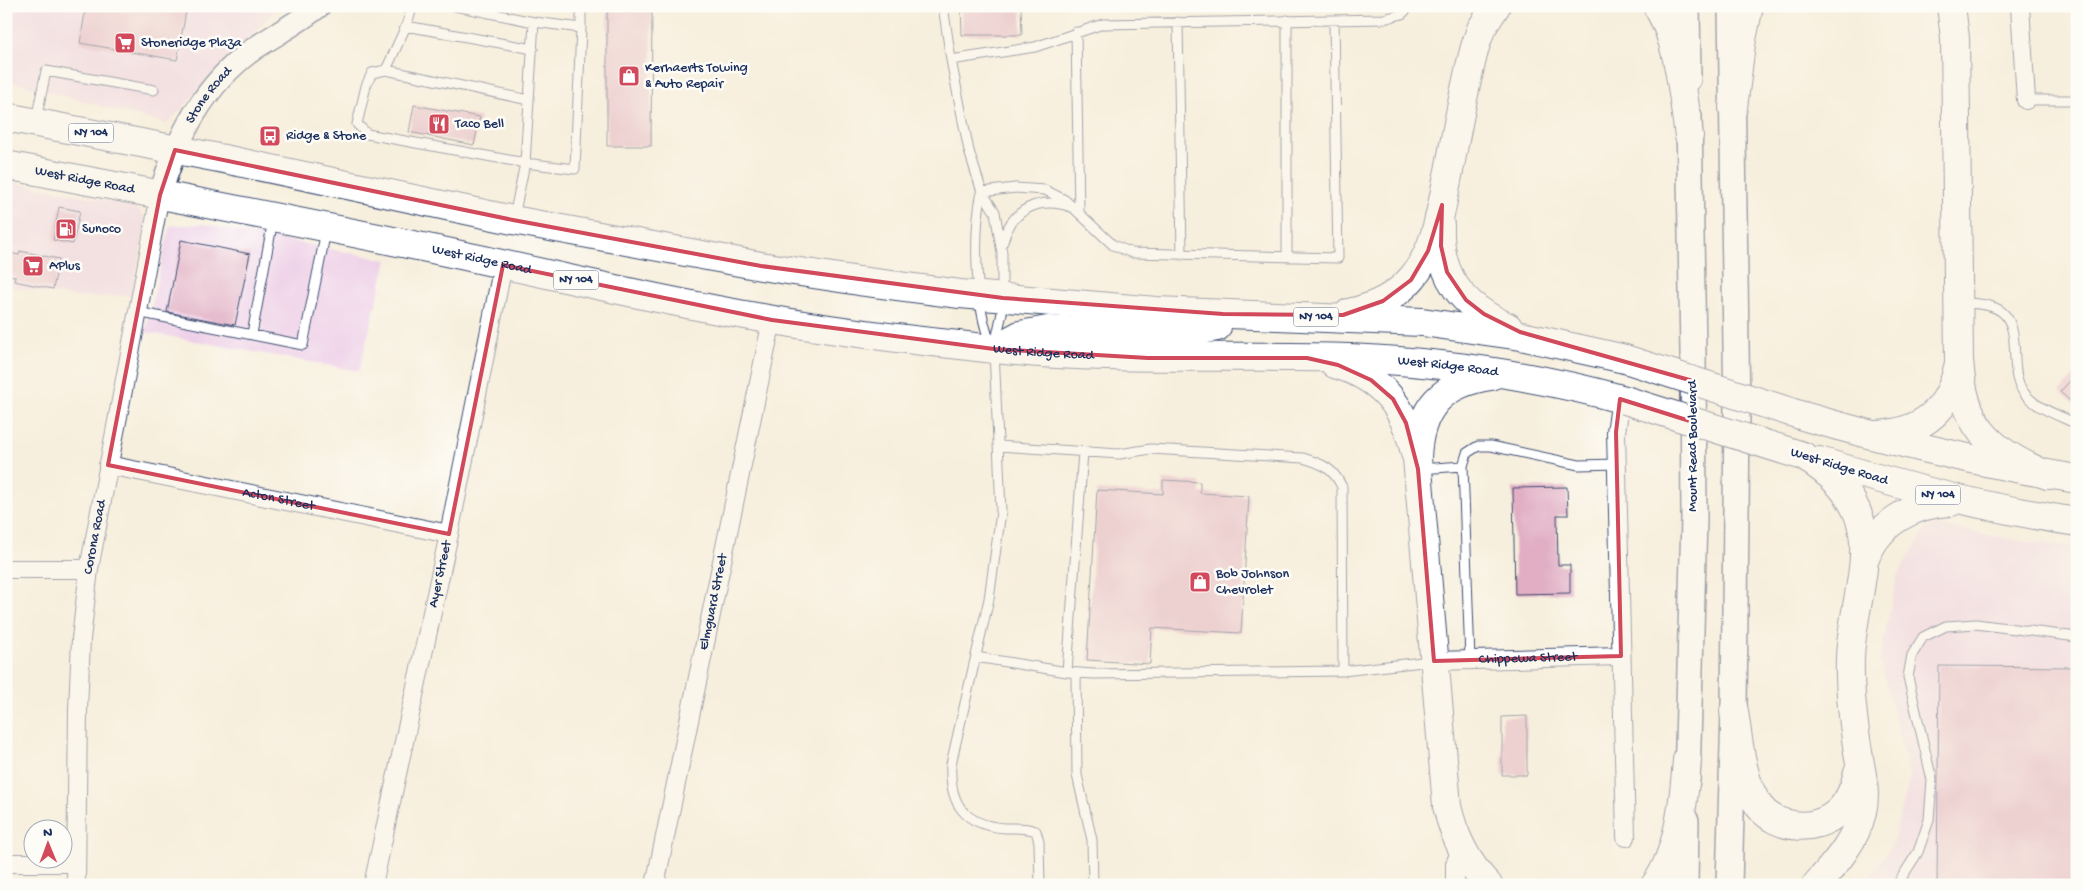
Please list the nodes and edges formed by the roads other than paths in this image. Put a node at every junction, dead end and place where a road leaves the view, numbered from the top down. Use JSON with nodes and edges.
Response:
{"nodes":[{"id":1,"x":319,"y":6,"type":"edge"},
{"id":2,"x":413,"y":6,"type":"edge"},
{"id":3,"x":455,"y":6,"type":"edge"},
{"id":4,"x":582,"y":6,"type":"edge"},
{"id":5,"x":943,"y":6,"type":"edge"},
{"id":6,"x":1410,"y":6,"type":"edge"},
{"id":7,"x":1657,"y":6,"type":"edge"},
{"id":8,"x":1687,"y":6,"type":"edge"},
{"id":9,"x":1731,"y":6,"type":"edge"},
{"id":10,"x":1749,"y":6,"type":"edge"},
{"id":11,"x":1951,"y":6,"type":"edge"},
{"id":12,"x":2020,"y":6,"type":"edge"},
{"id":13,"x":1493,"y":8,"type":"edge"},
{"id":14,"x":1287,"y":20,"type":"junction"},
{"id":15,"x":1334,"y":20,"type":"junction"},
{"id":16,"x":534,"y":22,"type":"junction"},
{"id":17,"x":1178,"y":22,"type":"junction"},
{"id":18,"x":406,"y":26,"type":"junction"},
{"id":19,"x":581,"y":28,"type":"junction"},
{"id":20,"x":1076,"y":32,"type":"junction"},
{"id":21,"x":533,"y":49,"type":"junction"},
{"id":22,"x":951,"y":60,"type":"junction"},
{"id":23,"x":386,"y":70,"type":"junction"},
{"id":24,"x":154,"y":90,"type":"dead end"},
{"id":25,"x":529,"y":100,"type":"junction"},
{"id":26,"x":2026,"y":100,"type":"joint"},
{"id":27,"x":2072,"y":100,"type":"dead end"},
{"id":28,"x":1733,"y":108,"type":"junction"},
{"id":29,"x":6,"y":117,"type":"edge"},
{"id":30,"x":36,"y":123,"type":"junction"},
{"id":31,"x":1689,"y":136,"type":"junction"},
{"id":32,"x":175,"y":150,"type":"junction"},
{"id":33,"x":525,"y":162,"type":"junction"},
{"id":34,"x":6,"y":165,"type":"edge"},
{"id":35,"x":982,"y":192,"type":"junction"},
{"id":36,"x":160,"y":195,"type":"junction"},
{"id":37,"x":1442,"y":205,"type":"junction"},
{"id":38,"x":1076,"y":211,"type":"junction"},
{"id":39,"x":274,"y":218,"type":"junction"},
{"id":40,"x":513,"y":220,"type":"junction"},
{"id":41,"x":327,"y":228,"type":"junction"},
{"id":42,"x":1002,"y":253,"type":"junction"},
{"id":43,"x":1182,"y":255,"type":"junction"},
{"id":44,"x":1287,"y":257,"type":"junction"},
{"id":45,"x":503,"y":265,"type":"junction"},
{"id":46,"x":991,"y":296,"type":"junction"},
{"id":47,"x":1958,"y":303,"type":"junction"},
{"id":48,"x":137,"y":312,"type":"junction"},
{"id":49,"x":1277,"y":316,"type":"junction"},
{"id":50,"x":1324,"y":318,"type":"junction"},
{"id":51,"x":772,"y":320,"type":"junction"},
{"id":52,"x":252,"y":334,"type":"junction"},
{"id":53,"x":1555,"y":342,"type":"junction"},
{"id":54,"x":994,"y":349,"type":"junction"},
{"id":55,"x":1307,"y":358,"type":"junction"},
{"id":56,"x":1959,"y":358,"type":"junction"},
{"id":57,"x":1526,"y":376,"type":"junction"},
{"id":58,"x":1623,"y":400,"type":"junction"},
{"id":59,"x":2077,"y":424,"type":"edge"},
{"id":60,"x":1868,"y":435,"type":"junction"},
{"id":61,"x":999,"y":446,"type":"junction"},
{"id":62,"x":1084,"y":452,"type":"junction"},
{"id":63,"x":1803,"y":456,"type":"junction"},
{"id":64,"x":1617,"y":464,"type":"junction"},
{"id":65,"x":108,"y":465,"type":"junction"},
{"id":66,"x":1463,"y":466,"type":"junction"},
{"id":67,"x":1418,"y":469,"type":"junction"},
{"id":68,"x":2047,"y":474,"type":"junction"},
{"id":69,"x":2077,"y":479,"type":"edge"},
{"id":70,"x":1974,"y":503,"type":"junction"},
{"id":71,"x":2077,"y":522,"type":"edge"},
{"id":72,"x":449,"y":534,"type":"junction"},
{"id":73,"x":1864,"y":562,"type":"junction"},
{"id":74,"x":6,"y":569,"type":"edge"},
{"id":75,"x":89,"y":569,"type":"junction"},
{"id":76,"x":2077,"y":637,"type":"edge"},
{"id":77,"x":1621,"y":656,"type":"junction"},
{"id":78,"x":976,"y":657,"type":"junction"},
{"id":79,"x":1470,"y":660,"type":"junction"},
{"id":80,"x":1434,"y":661,"type":"junction"},
{"id":81,"x":1342,"y":671,"type":"junction"},
{"id":82,"x":1071,"y":672,"type":"junction"},
{"id":83,"x":1734,"y":710,"type":"junction"},
{"id":84,"x":1858,"y":755,"type":"junction"},
{"id":85,"x":1688,"y":760,"type":"junction"},
{"id":86,"x":1626,"y":837,"type":"dead end"},
{"id":87,"x":1461,"y":850,"type":"junction"},
{"id":88,"x":6,"y":863,"type":"edge"},
{"id":89,"x":76,"y":863,"type":"junction"},
{"id":90,"x":76,"y":885,"type":"edge"},
{"id":91,"x":373,"y":885,"type":"edge"},
{"id":92,"x":654,"y":885,"type":"edge"},
{"id":93,"x":1040,"y":885,"type":"edge"},
{"id":94,"x":1093,"y":885,"type":"edge"},
{"id":95,"x":1455,"y":885,"type":"edge"},
{"id":96,"x":1488,"y":885,"type":"edge"},
{"id":97,"x":1655,"y":885,"type":"edge"},
{"id":98,"x":1685,"y":885,"type":"edge"},
{"id":99,"x":1729,"y":885,"type":"edge"},
{"id":100,"x":1816,"y":885,"type":"edge"},
{"id":101,"x":1897,"y":885,"type":"edge"}],
"edges":[{"from":1,"to":32,"type":"street","name":"Stone Road"},
{"from":2,"to":18,"type":"lane"},
{"from":3,"to":16,"type":"lane"},
{"from":4,"to":19,"type":"lane"},
{"from":5,"to":22,"type":"lane"},
{"from":6,"to":15,"type":"lane"},
{"from":7,"to":31,"type":"highway"},
{"from":8,"to":31,"type":"main road","name":"Mount Read Boulevard"},
{"from":9,"to":28,"type":"main road"},
{"from":10,"to":28,"type":"highway"},
{"from":11,"to":47,"type":"highway"},
{"from":12,"to":26,"type":"street"},
{"from":13,"to":37,"type":"highway"},
{"from":14,"to":15,"type":"lane"},
{"from":14,"to":17,"type":"lane"},
{"from":14,"to":44,"type":"lane"},
{"from":15,"to":44,"type":"lane"},
{"from":16,"to":19,"type":"lane"},
{"from":16,"to":21,"type":"lane"},
{"from":17,"to":20,"type":"lane"},
{"from":17,"to":43,"type":"lane"},
{"from":18,"to":21,"type":"lane"},
{"from":18,"to":23,"type":"lane"},
{"from":19,"to":33,"type":"lane"},
{"from":20,"to":22,"type":"lane"},
{"from":20,"to":38,"type":"lane"},
{"from":21,"to":25,"type":"lane"},
{"from":22,"to":35,"type":"lane"},
{"from":23,"to":25,"type":"lane"},
{"from":23,"to":33,"type":"lane"},
{"from":24,"to":30,"type":"lane"},
{"from":25,"to":33,"type":"lane"},
{"from":26,"to":27,"type":"lane"},
{"from":28,"to":83,"type":"main road"},
{"from":29,"to":30,"type":"highway","number":"NY 104"},
{"from":30,"to":32,"type":"highway","number":"NY 104"},
{"from":31,"to":85,"type":"main road","name":"Mount Read Boulevard"},
{"from":32,"to":36,"type":"street","name":"Stone Road"},
{"from":32,"to":40,"type":"highway","number":"NY 104"},
{"from":33,"to":40,"type":"lane"},
{"from":34,"to":36,"type":"highway","name":"West Ridge Road","number":"NY 104"},
{"from":35,"to":38,"type":"lane"},
{"from":35,"to":42,"type":"lane"},
{"from":35,"to":46,"type":"lane"},
{"from":36,"to":39,"type":"highway","name":"West Ridge Road","number":"NY 104"},
{"from":36,"to":48,"type":"street","name":"Corona Road"},
{"from":37,"to":50,"type":"highway"},
{"from":37,"to":53,"type":"highway"},
{"from":38,"to":42,"type":"lane"},
{"from":38,"to":43,"type":"lane"},
{"from":39,"to":41,"type":"highway","name":"West Ridge Road","number":"NY 104"},
{"from":39,"to":52,"type":"lane"},
{"from":40,"to":46,"type":"highway","number":"NY 104"},
{"from":41,"to":45,"type":"highway","name":"West Ridge Road","number":"NY 104"},
{"from":41,"to":52,"type":"lane"},
{"from":42,"to":46,"type":"lane"},
{"from":43,"to":44,"type":"lane"},
{"from":45,"to":51,"type":"highway","name":"West Ridge Road","number":"NY 104"},
{"from":45,"to":72,"type":"street","name":"Ayer Street"},
{"from":46,"to":49,"type":"highway","number":"NY 104"},
{"from":46,"to":54,"type":"lane"},
{"from":46,"to":54,"type":"lane"},
{"from":47,"to":56,"type":"highway"},
{"from":47,"to":59,"type":"lane"},
{"from":48,"to":52,"type":"lane"},
{"from":48,"to":65,"type":"street","name":"Corona Road"},
{"from":49,"to":50,"type":"highway","number":"NY 104"},
{"from":49,"to":54,"type":"highway"},
{"from":50,"to":53,"type":"highway","number":"NY 104"},
{"from":51,"to":54,"type":"highway","name":"West Ridge Road","number":"NY 104"},
{"from":51,"to":92,"type":"street","name":"Elmguard Street"},
{"from":53,"to":60,"type":"highway","number":"NY 104","bridge":true},
{"from":54,"to":55,"type":"highway","name":"West Ridge Road","number":"NY 104"},
{"from":54,"to":61,"type":"lane"},
{"from":55,"to":57,"type":"highway","name":"West Ridge Road","number":"NY 104"},
{"from":55,"to":67,"type":"highway"},
{"from":56,"to":60,"type":"highway"},
{"from":56,"to":68,"type":"highway"},
{"from":57,"to":58,"type":"highway","name":"West Ridge Road","number":"NY 104"},
{"from":57,"to":67,"type":"highway"},
{"from":58,"to":63,"type":"highway","name":"West Ridge Road","number":"NY 104","bridge":true},
{"from":58,"to":64,"type":"street"},
{"from":60,"to":68,"type":"highway","number":"NY 104"},
{"from":61,"to":62,"type":"lane"},
{"from":61,"to":78,"type":"lane"},
{"from":62,"to":81,"type":"lane"},
{"from":62,"to":82,"type":"lane"},
{"from":63,"to":70,"type":"highway","name":"West Ridge Road","number":"NY 104"},
{"from":63,"to":73,"type":"highway"},
{"from":64,"to":66,"type":"lane"},
{"from":64,"to":77,"type":"street"},
{"from":65,"to":72,"type":"street","name":"Acton Street"},
{"from":65,"to":75,"type":"street","name":"Corona Road"},
{"from":66,"to":67,"type":"lane"},
{"from":66,"to":79,"type":"lane"},
{"from":67,"to":80,"type":"highway"},
{"from":68,"to":69,"type":"highway","number":"NY 104"},
{"from":70,"to":71,"type":"highway","name":"West Ridge Road","number":"NY 104"},
{"from":70,"to":73,"type":"highway"},
{"from":72,"to":91,"type":"street","name":"Ayer Street"},
{"from":73,"to":84,"type":"highway"},
{"from":74,"to":75,"type":"street"},
{"from":75,"to":89,"type":"street","name":"Corona Road"},
{"from":76,"to":101,"type":"lane"},
{"from":77,"to":79,"type":"street","name":"Chippewa Street"},
{"from":77,"to":86,"type":"street"},
{"from":78,"to":82,"type":"lane"},
{"from":78,"to":93,"type":"lane"},
{"from":79,"to":80,"type":"street","name":"Chippewa Street"},
{"from":80,"to":81,"type":"lane"},
{"from":80,"to":87,"type":"highway"},
{"from":81,"to":82,"type":"lane"},
{"from":82,"to":94,"type":"lane"},
{"from":83,"to":84,"type":"highway"},
{"from":83,"to":99,"type":"main road"},
{"from":84,"to":100,"type":"highway"},
{"from":85,"to":97,"type":"highway"},
{"from":85,"to":98,"type":"main road","name":"Mount Read Boulevard"},
{"from":87,"to":95,"type":"street"},
{"from":87,"to":96,"type":"highway"},
{"from":88,"to":89,"type":"street"},
{"from":89,"to":90,"type":"street","name":"Corona Road"}]}
